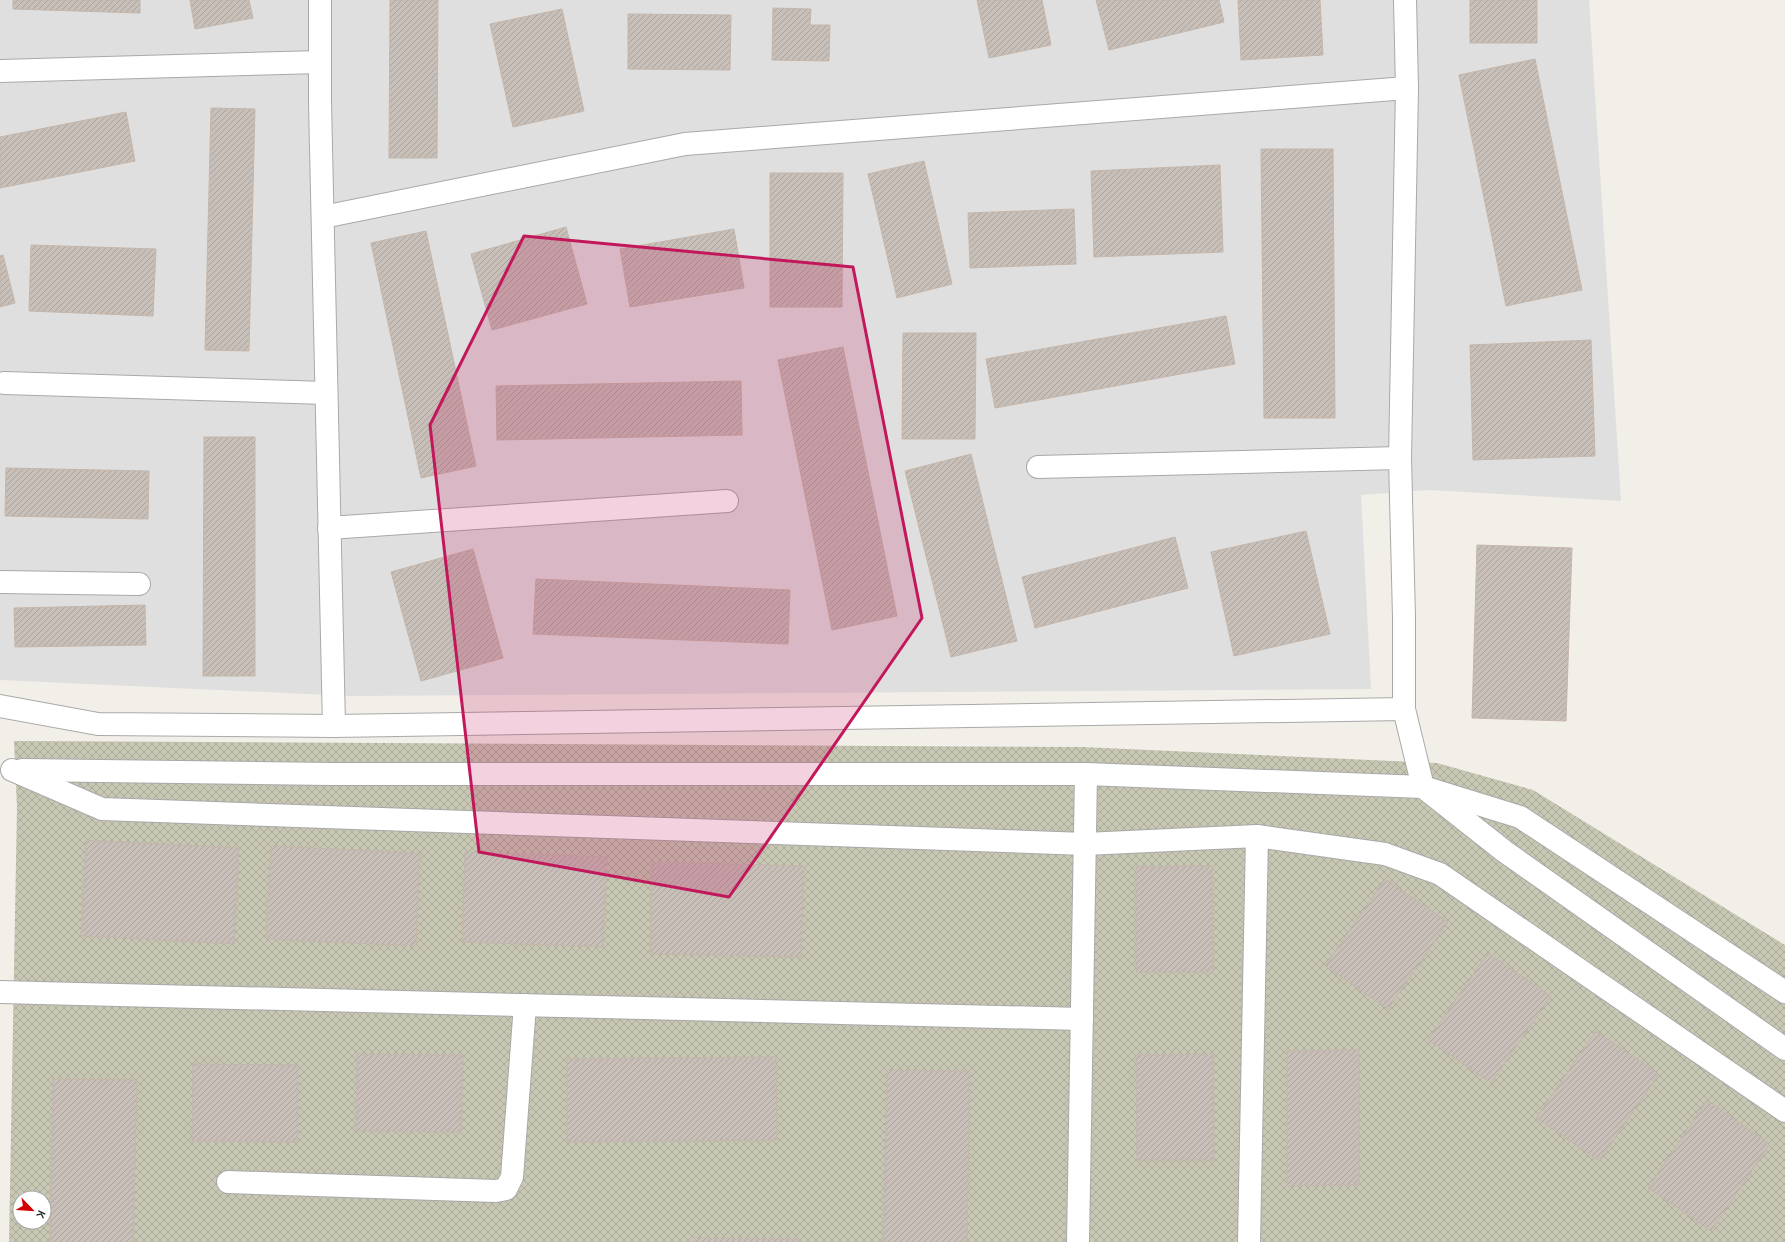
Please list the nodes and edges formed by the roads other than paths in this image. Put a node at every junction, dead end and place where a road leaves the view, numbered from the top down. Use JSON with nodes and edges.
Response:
{"nodes":[{"id":1,"x":320,"y":0,"type":"edge"},
{"id":2,"x":1405,"y":0,"type":"edge"},
{"id":3,"x":320,"y":62,"type":"junction"},
{"id":4,"x":0,"y":71,"type":"edge"},
{"id":5,"x":1408,"y":88,"type":"junction"},
{"id":6,"x":323,"y":217,"type":"junction"},
{"id":7,"x":4,"y":383,"type":"dead end"},
{"id":8,"x":326,"y":393,"type":"junction"},
{"id":9,"x":1400,"y":458,"type":"junction"},
{"id":10,"x":1038,"y":467,"type":"dead end"},
{"id":11,"x":727,"y":501,"type":"dead end"},
{"id":12,"x":329,"y":528,"type":"junction"},
{"id":13,"x":0,"y":582,"type":"edge"},
{"id":14,"x":139,"y":584,"type":"dead end"},
{"id":15,"x":0,"y":706,"type":"edge"},
{"id":16,"x":1404,"y":709,"type":"junction"},
{"id":17,"x":334,"y":726,"type":"junction"},
{"id":18,"x":6,"y":769,"type":"edge"},
{"id":19,"x":1086,"y":774,"type":"junction"},
{"id":20,"x":1423,"y":787,"type":"junction"},
{"id":21,"x":1257,"y":836,"type":"junction"},
{"id":22,"x":1085,"y":844,"type":"junction"},
{"id":23,"x":0,"y":992,"type":"edge"},
{"id":24,"x":1785,"y":992,"type":"edge"},
{"id":25,"x":525,"y":1005,"type":"junction"},
{"id":26,"x":1082,"y":1019,"type":"junction"},
{"id":27,"x":1785,"y":1049,"type":"edge"},
{"id":28,"x":1785,"y":1111,"type":"edge"},
{"id":29,"x":228,"y":1182,"type":"dead end"},
{"id":30,"x":1078,"y":1242,"type":"edge"},
{"id":31,"x":1249,"y":1242,"type":"edge"}],
"edges":[{"from":1,"to":3,"type":"street"},
{"from":2,"to":5,"type":"street"},
{"from":3,"to":4,"type":"street"},
{"from":3,"to":6,"type":"street"},
{"from":5,"to":6,"type":"street"},
{"from":5,"to":9,"type":"street"},
{"from":6,"to":8,"type":"street"},
{"from":7,"to":8,"type":"street"},
{"from":8,"to":12,"type":"street"},
{"from":9,"to":10,"type":"street"},
{"from":9,"to":16,"type":"street"},
{"from":11,"to":12,"type":"street"},
{"from":12,"to":17,"type":"street"},
{"from":13,"to":14,"type":"street"},
{"from":15,"to":17,"type":"street"},
{"from":16,"to":17,"type":"street"},
{"from":16,"to":20,"type":"street"},
{"from":18,"to":19,"type":"street"},
{"from":18,"to":22,"type":"street"},
{"from":19,"to":20,"type":"street"},
{"from":19,"to":22,"type":"street"},
{"from":20,"to":24,"type":"street"},
{"from":20,"to":27,"type":"street"},
{"from":21,"to":22,"type":"street"},
{"from":21,"to":28,"type":"street"},
{"from":21,"to":31,"type":"street"},
{"from":22,"to":26,"type":"street"},
{"from":23,"to":25,"type":"street"},
{"from":25,"to":26,"type":"street"},
{"from":25,"to":29,"type":"street"},
{"from":26,"to":30,"type":"street"}]}
